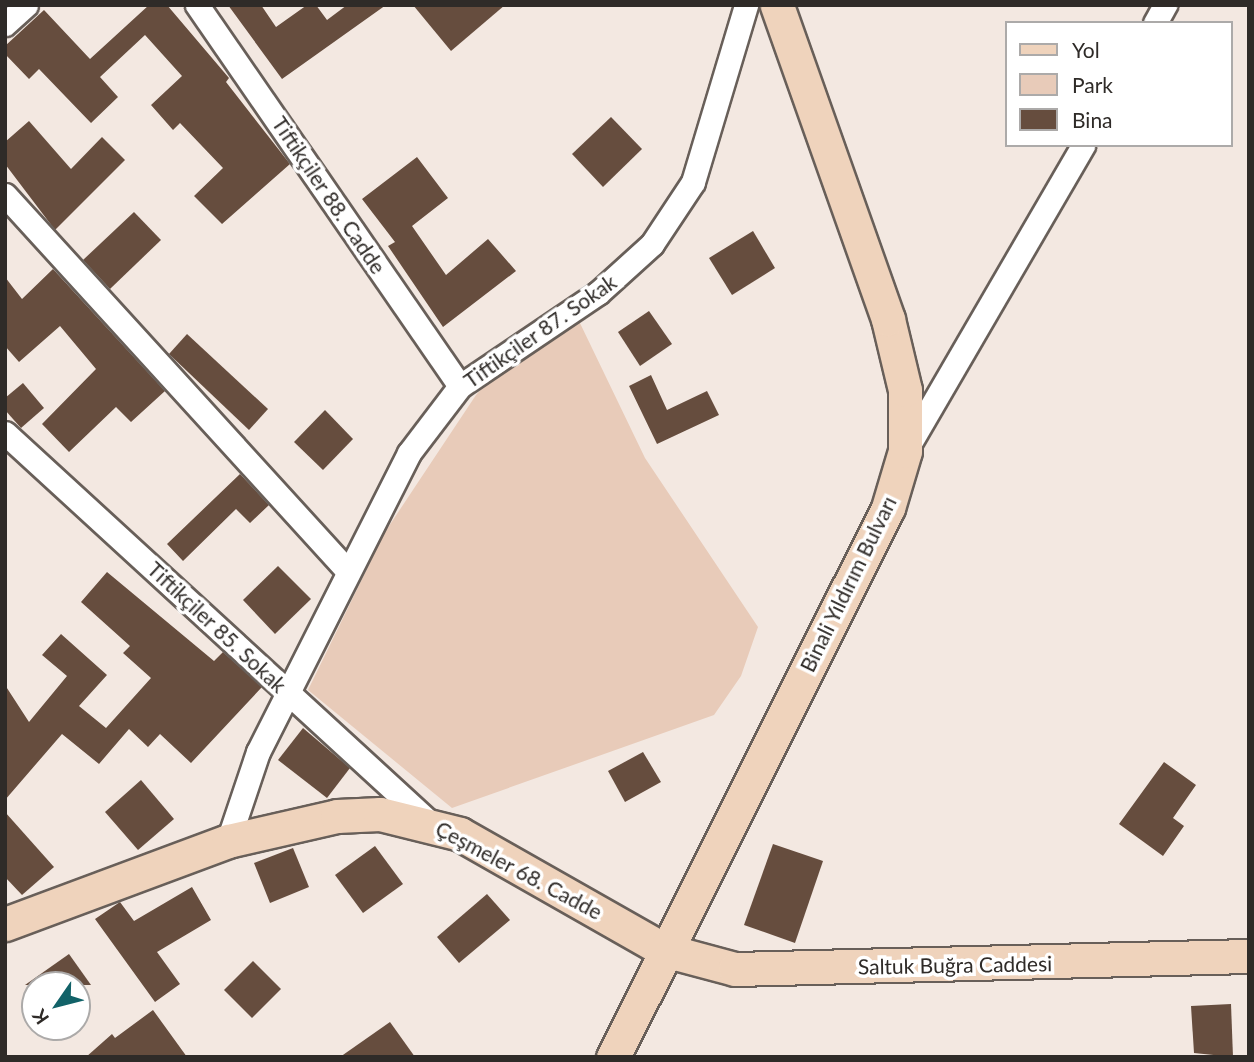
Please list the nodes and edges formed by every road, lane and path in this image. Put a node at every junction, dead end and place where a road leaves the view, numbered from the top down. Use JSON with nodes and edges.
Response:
{"nodes":[{"id":1,"x":26,"y":5,"type":"edge"},
{"id":2,"x":197,"y":5,"type":"edge"},
{"id":3,"x":746,"y":5,"type":"edge"},
{"id":4,"x":777,"y":5,"type":"edge"},
{"id":5,"x":1165,"y":5,"type":"edge"},
{"id":6,"x":1156,"y":21,"type":"edge"},
{"id":7,"x":5,"y":24,"type":"edge"},
{"id":8,"x":1082,"y":147,"type":"edge"},
{"id":9,"x":5,"y":195,"type":"edge"},
{"id":10,"x":460,"y":386,"type":"junction"},
{"id":11,"x":5,"y":433,"type":"edge"},
{"id":12,"x":905,"y":451,"type":"junction"},
{"id":13,"x":346,"y":569,"type":"junction"},
{"id":14,"x":287,"y":691,"type":"junction"},
{"id":15,"x":429,"y":822,"type":"junction"},
{"id":16,"x":228,"y":841,"type":"junction"},
{"id":17,"x":7,"y":920,"type":"edge"},
{"id":18,"x":664,"y":950,"type":"junction"},
{"id":19,"x":1249,"y":956,"type":"edge"},
{"id":20,"x":613,"y":1057,"type":"edge"}],
"edges":[{"from":1,"to":7,"type":"street"},
{"from":2,"to":10,"type":"street","name":"Tiftikçiler 88. Cadde"},
{"from":3,"to":10,"type":"street","name":"Tiftikçiler 87. Sokak"},
{"from":4,"to":12,"type":"street","name":"Binali Yıldırım Bulvarı"},
{"from":5,"to":6,"type":"street"},
{"from":8,"to":12,"type":"street"},
{"from":9,"to":13,"type":"street"},
{"from":10,"to":13,"type":"street","name":"Tiftikçiler 87. Sokak"},
{"from":11,"to":14,"type":"street","name":"Tiftikçiler 85. Sokak"},
{"from":12,"to":18,"type":"street","name":"Binali Yıldırım Bulvarı"},
{"from":13,"to":14,"type":"street","name":"Tiftikçiler 87. Sokak"},
{"from":14,"to":15,"type":"street","name":"Tiftikçiler 85. Sokak"},
{"from":14,"to":16,"type":"street","name":"Tiftikçiler 87. Sokak"},
{"from":15,"to":16,"type":"street","name":"Çeşmeler 68. Cadde"},
{"from":15,"to":18,"type":"street","name":"Çeşmeler 68. Cadde"},
{"from":16,"to":17,"type":"street","name":"Çeşmeler 68. Cadde"},
{"from":18,"to":19,"type":"street","name":"Saltuk Buğra Caddesi"},
{"from":18,"to":20,"type":"street","name":"Binali Yıldırım Bulvarı"}]}
